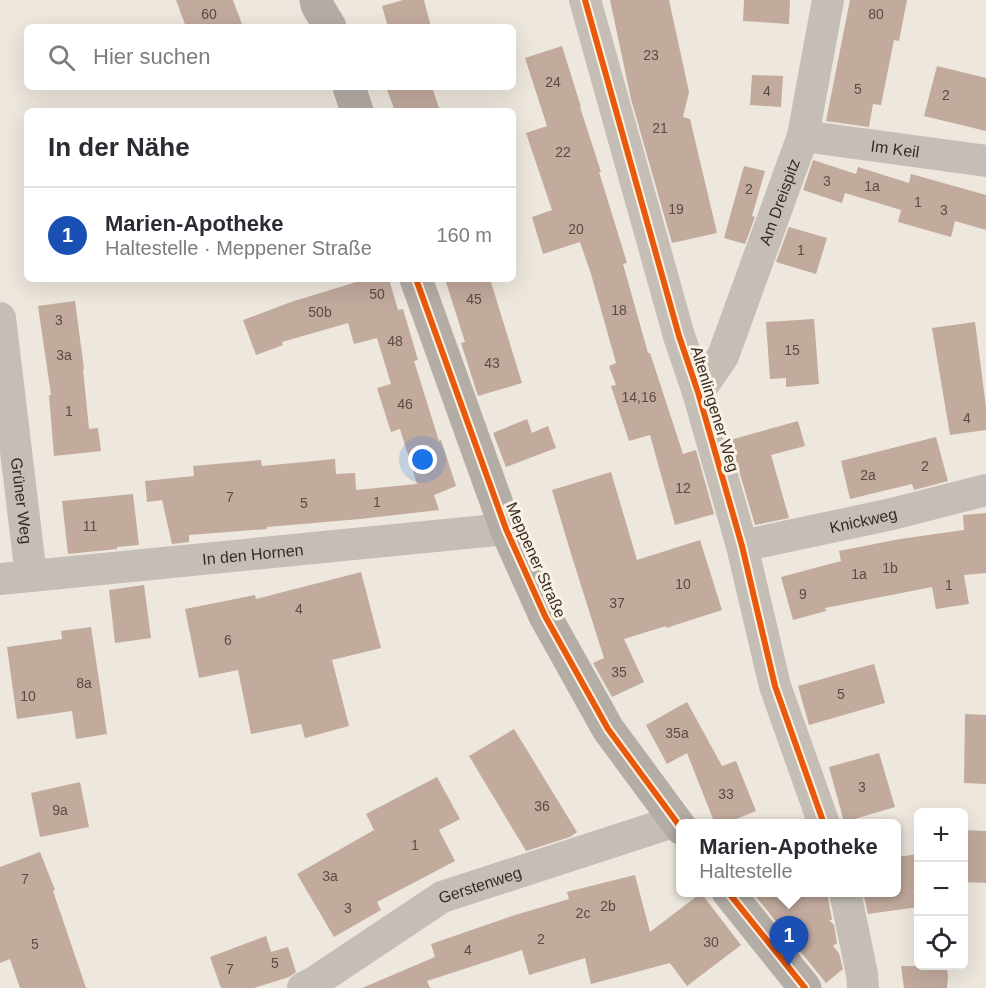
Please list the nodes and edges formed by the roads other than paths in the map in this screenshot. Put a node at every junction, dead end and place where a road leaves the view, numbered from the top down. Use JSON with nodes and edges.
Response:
{"nodes":[{"id":1,"x":585,"y":0,"type":"edge"},
{"id":2,"x":828,"y":0,"type":"edge"},
{"id":3,"x":350,"y":90,"type":"edge"},
{"id":4,"x":356,"y":108,"type":"edge"},
{"id":5,"x":803,"y":136,"type":"junction"},
{"id":6,"x":986,"y":161,"type":"edge"},
{"id":7,"x":417,"y":282,"type":"edge"},
{"id":8,"x":0,"y":318,"type":"edge"},
{"id":9,"x":698,"y":392,"type":"junction"},
{"id":10,"x":986,"y":489,"type":"edge"},
{"id":11,"x":506,"y":529,"type":"junction"},
{"id":12,"x":742,"y":546,"type":"junction"},
{"id":13,"x":31,"y":576,"type":"junction"},
{"id":14,"x":0,"y":579,"type":"edge"},
{"id":15,"x":822,"y":819,"type":"edge"},
{"id":16,"x":676,"y":820,"type":"edge"},
{"id":17,"x":676,"y":825,"type":"edge"},
{"id":18,"x":732,"y":897,"type":"edge"},
{"id":19,"x":846,"y":897,"type":"edge"},
{"id":20,"x":310,"y":986,"type":"edge"},
{"id":21,"x":806,"y":988,"type":"edge"},
{"id":22,"x":863,"y":988,"type":"edge"}],
"edges":[{"from":1,"to":9,"type":"street","name":"Altenlingener Weg"},
{"from":2,"to":5,"type":"street","name":"Am Dreispitz"},
{"from":3,"to":4,"type":"main road"},
{"from":5,"to":6,"type":"street","name":"Im Keil"},
{"from":5,"to":9,"type":"street","name":"Am Dreispitz"},
{"from":7,"to":11,"type":"main road","name":"Meppener Straße"},
{"from":8,"to":13,"type":"street","name":"Grüner Weg"},
{"from":9,"to":12,"type":"street","name":"Altenlingener Weg"},
{"from":10,"to":12,"type":"street","name":"Knickweg"},
{"from":11,"to":13,"type":"street","name":"In den Hornen"},
{"from":11,"to":16,"type":"main road","name":"Meppener Straße"},
{"from":12,"to":15,"type":"street","name":"Altenlingener Weg"},
{"from":13,"to":14,"type":"street","name":"In den Hornen"},
{"from":17,"to":20,"type":"street","name":"Gerstenweg"},
{"from":18,"to":21,"type":"main road"},
{"from":19,"to":22,"type":"street"}]}
